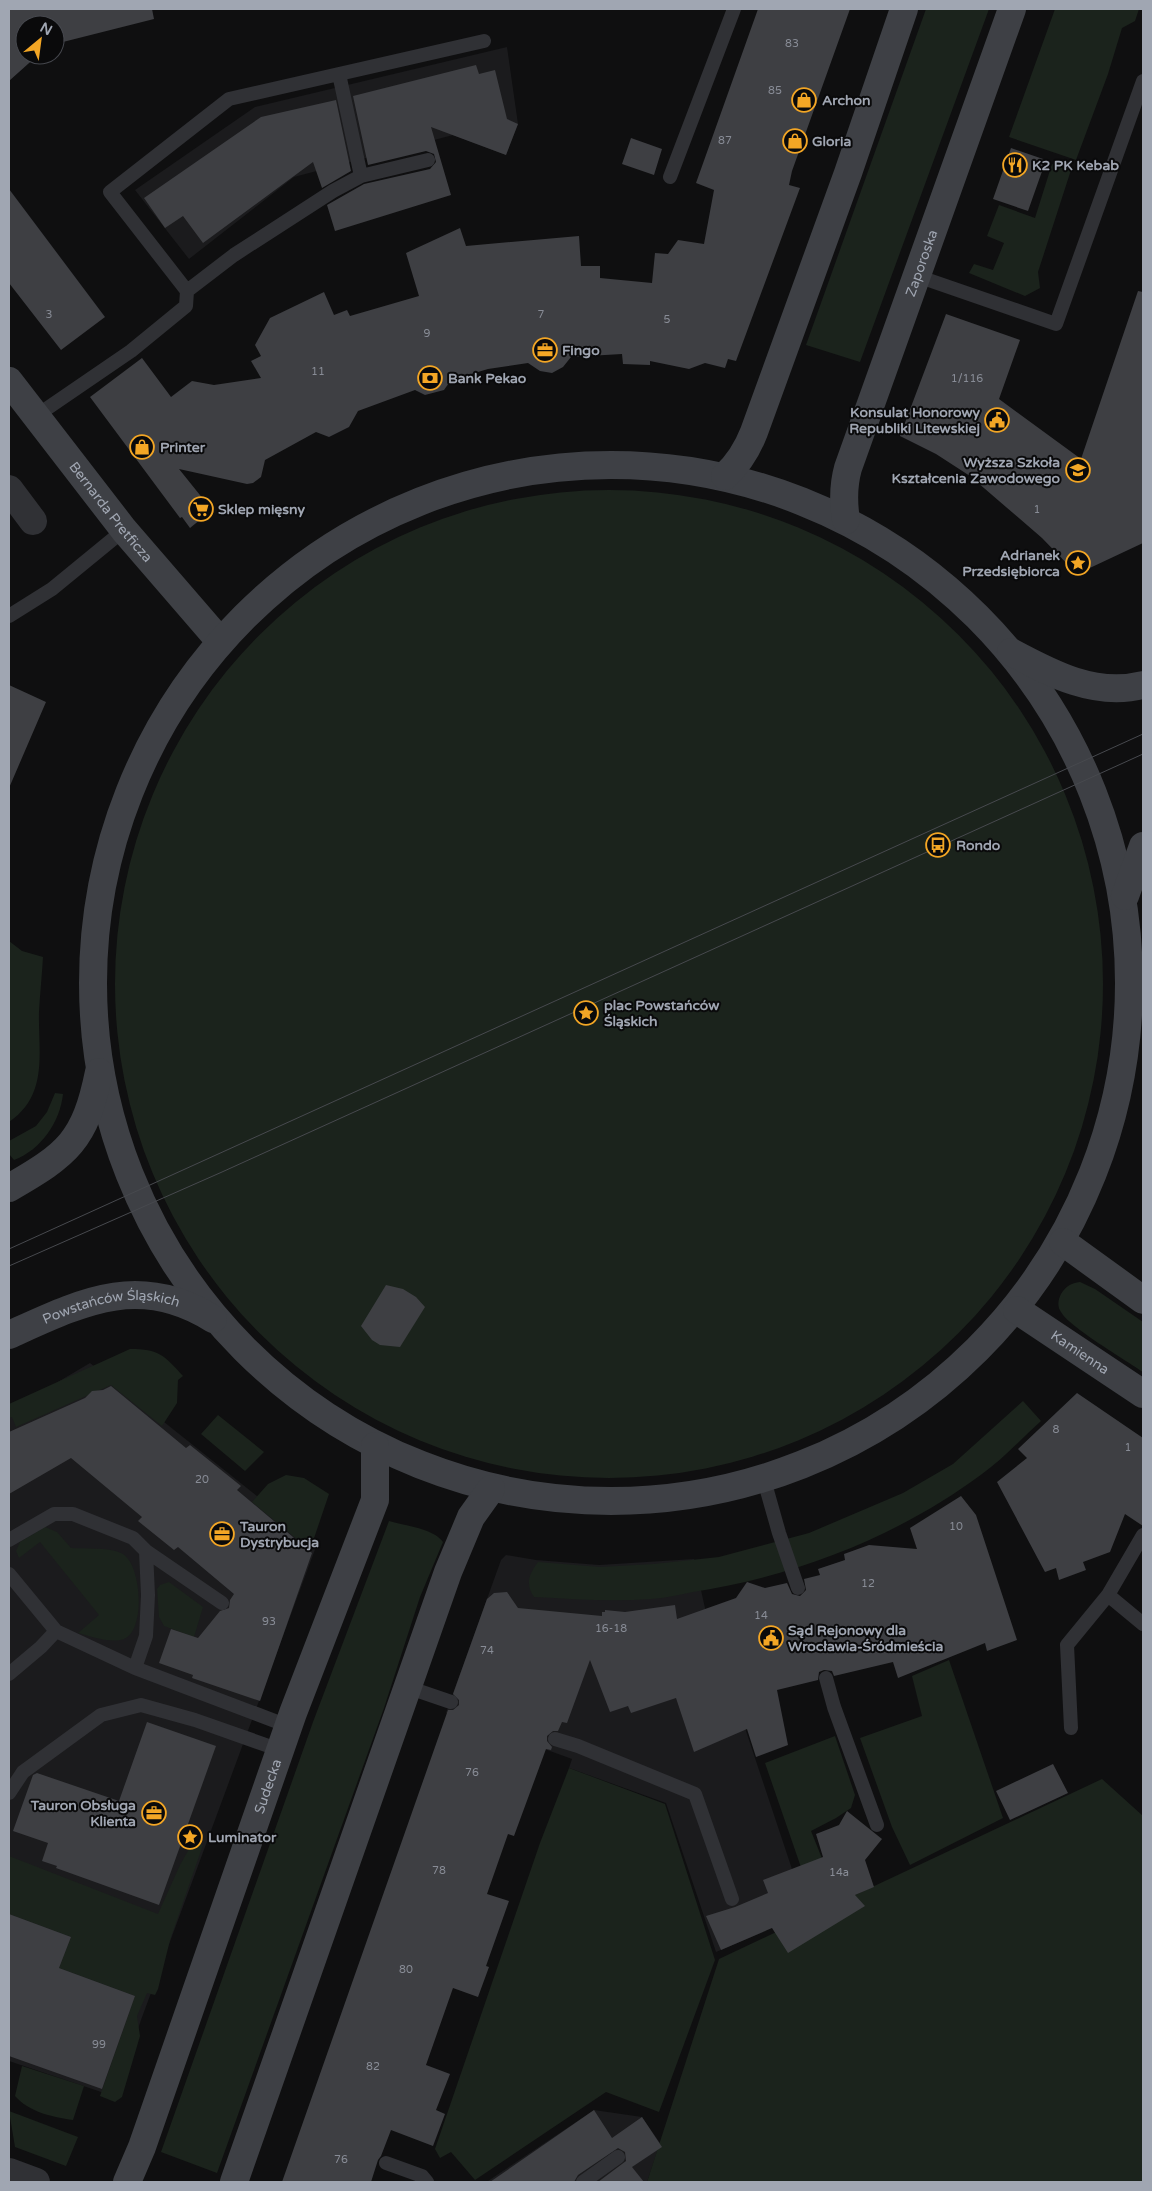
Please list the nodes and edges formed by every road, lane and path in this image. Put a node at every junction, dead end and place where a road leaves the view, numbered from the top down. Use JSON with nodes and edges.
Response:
{"nodes":[{"id":1,"x":734,"y":9,"type":"edge"},
{"id":2,"x":904,"y":9,"type":"edge"},
{"id":3,"x":1012,"y":9,"type":"edge"},
{"id":4,"x":484,"y":41,"type":"dead end"},
{"id":5,"x":339,"y":74,"type":"junction"},
{"id":6,"x":1143,"y":81,"type":"edge"},
{"id":7,"x":428,"y":160,"type":"dead end"},
{"id":8,"x":361,"y":176,"type":"junction"},
{"id":9,"x":670,"y":177,"type":"dead end"},
{"id":10,"x":917,"y":276,"type":"junction"},
{"id":11,"x":187,"y":291,"type":"junction"},
{"id":12,"x":9,"y":380,"type":"edge"},
{"id":13,"x":36,"y":416,"type":"junction"},
{"id":14,"x":725,"y":476,"type":"junction"},
{"id":15,"x":9,"y":489,"type":"edge"},
{"id":16,"x":846,"y":520,"type":"junction"},
{"id":17,"x":33,"y":521,"type":"dead end"},
{"id":18,"x":124,"y":530,"type":"junction"},
{"id":19,"x":9,"y":616,"type":"edge"},
{"id":20,"x":219,"y":640,"type":"junction"},
{"id":21,"x":1011,"y":652,"type":"junction"},
{"id":22,"x":1143,"y":685,"type":"edge"},
{"id":23,"x":1143,"y":846,"type":"edge"},
{"id":24,"x":1125,"y":896,"type":"junction"},
{"id":25,"x":99,"y":1072,"type":"junction"},
{"id":26,"x":9,"y":1188,"type":"edge"},
{"id":27,"x":1063,"y":1242,"type":"junction"},
{"id":28,"x":1143,"y":1300,"type":"edge"},
{"id":29,"x":1017,"y":1310,"type":"junction"},
{"id":30,"x":213,"y":1319,"type":"junction"},
{"id":31,"x":9,"y":1335,"type":"edge"},
{"id":32,"x":1143,"y":1394,"type":"edge"},
{"id":33,"x":375,"y":1446,"type":"junction"},
{"id":34,"x":764,"y":1480,"type":"junction"},
{"id":35,"x":492,"y":1489,"type":"junction"},
{"id":36,"x":1143,"y":1535,"type":"edge"},
{"id":37,"x":9,"y":1540,"type":"edge"},
{"id":38,"x":146,"y":1551,"type":"junction"},
{"id":39,"x":9,"y":1574,"type":"edge"},
{"id":40,"x":798,"y":1588,"type":"dead end"},
{"id":41,"x":1108,"y":1595,"type":"junction"},
{"id":42,"x":222,"y":1603,"type":"dead end"},
{"id":43,"x":1143,"y":1624,"type":"edge"},
{"id":44,"x":56,"y":1631,"type":"junction"},
{"id":45,"x":135,"y":1668,"type":"junction"},
{"id":46,"x":9,"y":1674,"type":"edge"},
{"id":47,"x":826,"y":1678,"type":"dead end"},
{"id":48,"x":407,"y":1687,"type":"junction"},
{"id":49,"x":451,"y":1702,"type":"dead end"},
{"id":50,"x":1071,"y":1728,"type":"dead end"},
{"id":51,"x":284,"y":1738,"type":"junction"},
{"id":52,"x":555,"y":1739,"type":"dead end"},
{"id":53,"x":9,"y":1793,"type":"edge"},
{"id":54,"x":877,"y":1825,"type":"dead end"},
{"id":55,"x":732,"y":1899,"type":"dead end"},
{"id":56,"x":618,"y":2157,"type":"dead end"},
{"id":57,"x":386,"y":2163,"type":"dead end"},
{"id":58,"x":9,"y":2172,"type":"edge"},
{"id":59,"x":36,"y":2182,"type":"edge"},
{"id":60,"x":127,"y":2182,"type":"edge"},
{"id":61,"x":234,"y":2182,"type":"edge"},
{"id":62,"x":427,"y":2182,"type":"edge"},
{"id":63,"x":583,"y":2182,"type":"edge"}],
"edges":[{"from":1,"to":9,"type":"lane"},
{"from":2,"to":14,"type":"main road"},
{"from":3,"to":10,"type":"main road","name":"Zaporoska"},
{"from":4,"to":5,"type":"lane"},
{"from":5,"to":8,"type":"lane"},
{"from":5,"to":11,"type":"lane"},
{"from":6,"to":10,"type":"lane"},
{"from":7,"to":8,"type":"lane"},
{"from":8,"to":11,"type":"lane"},
{"from":10,"to":16,"type":"main road","name":"Zaporoska"},
{"from":11,"to":13,"type":"lane"},
{"from":12,"to":13,"type":"main road","name":"Bernarda Pretficza"},
{"from":13,"to":18,"type":"main road","name":"Bernarda Pretficza"},
{"from":14,"to":16,"type":"main road"},
{"from":14,"to":20,"type":"main road"},
{"from":15,"to":17,"type":"street"},
{"from":16,"to":21,"type":"main road"},
{"from":18,"to":19,"type":"lane"},
{"from":18,"to":20,"type":"main road","name":"Bernarda Pretficza"},
{"from":20,"to":25,"type":"main road"},
{"from":21,"to":22,"type":"main road"},
{"from":21,"to":24,"type":"main road"},
{"from":23,"to":24,"type":"main road"},
{"from":24,"to":27,"type":"main road"},
{"from":25,"to":26,"type":"main road"},
{"from":25,"to":30,"type":"main road"},
{"from":27,"to":28,"type":"main road"},
{"from":27,"to":29,"type":"main road"},
{"from":29,"to":32,"type":"main road","name":"Kamienna"},
{"from":29,"to":34,"type":"main road"},
{"from":30,"to":31,"type":"main road","name":"Powstańców Śląskich"},
{"from":30,"to":33,"type":"main road"},
{"from":33,"to":35,"type":"main road"},
{"from":33,"to":51,"type":"main road","name":"Sudecka"},
{"from":34,"to":35,"type":"main road"},
{"from":34,"to":40,"type":"lane"},
{"from":35,"to":48,"type":"main road"},
{"from":36,"to":41,"type":"lane"},
{"from":37,"to":38,"type":"lane"},
{"from":38,"to":42,"type":"lane"},
{"from":38,"to":45,"type":"lane"},
{"from":39,"to":44,"type":"lane"},
{"from":41,"to":43,"type":"lane"},
{"from":41,"to":50,"type":"lane"},
{"from":44,"to":45,"type":"lane"},
{"from":44,"to":46,"type":"lane"},
{"from":45,"to":51,"type":"lane"},
{"from":47,"to":54,"type":"lane"},
{"from":48,"to":49,"type":"lane"},
{"from":48,"to":61,"type":"main road"},
{"from":51,"to":53,"type":"lane"},
{"from":51,"to":60,"type":"main road","name":"Sudecka"},
{"from":52,"to":55,"type":"lane"},
{"from":56,"to":63,"type":"lane"},
{"from":57,"to":62,"type":"lane"},
{"from":58,"to":59,"type":"street"}]}
